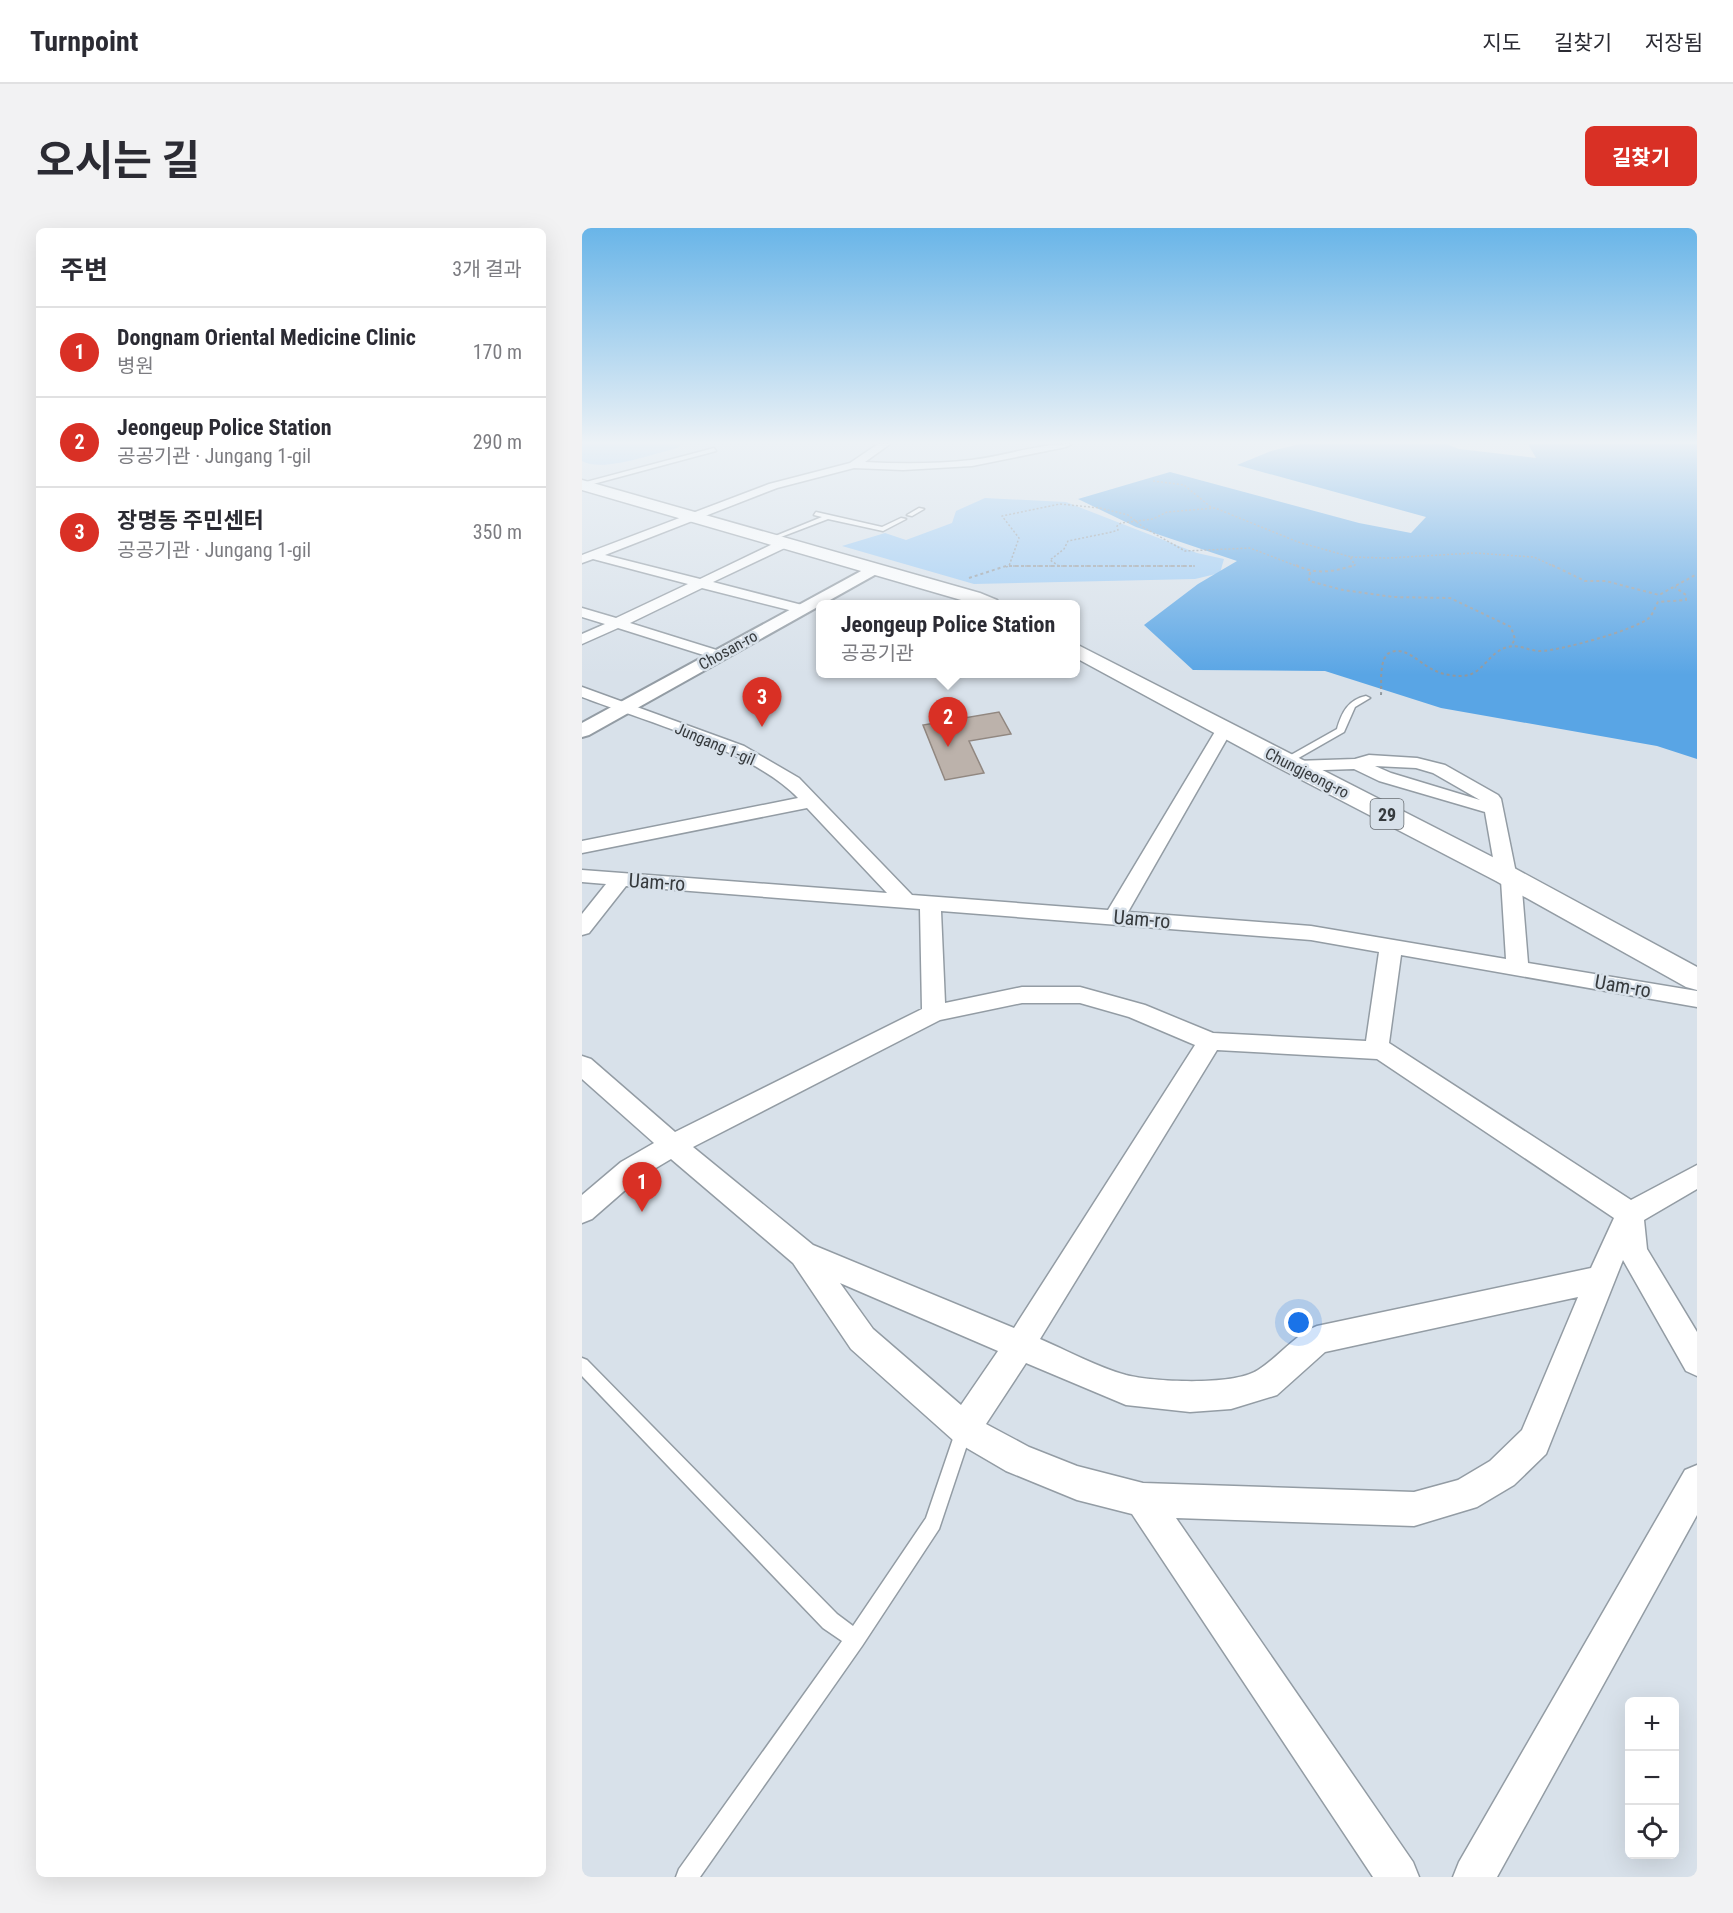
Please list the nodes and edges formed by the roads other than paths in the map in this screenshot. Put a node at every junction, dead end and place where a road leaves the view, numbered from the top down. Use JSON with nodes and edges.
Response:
{"nodes":[{"id":1,"x":677,"y":521,"type":"edge"},
{"id":2,"x":702,"y":521,"type":"edge"},
{"id":3,"x":819,"y":521,"type":"edge"},
{"id":4,"x":845,"y":521,"type":"edge"},
{"id":5,"x":899,"y":521,"type":"edge"},
{"id":6,"x":778,"y":541,"type":"junction"},
{"id":7,"x":587,"y":557,"type":"edge"},
{"id":8,"x":874,"y":569,"type":"junction"},
{"id":9,"x":700,"y":583,"type":"junction"},
{"id":10,"x":817,"y":600,"type":"edge"},
{"id":11,"x":980,"y":600,"type":"edge"},
{"id":12,"x":816,"y":601,"type":"edge"},
{"id":13,"x":801,"y":609,"type":"junction"},
{"id":14,"x":582,"y":612,"type":"edge"},
{"id":15,"x":617,"y":623,"type":"junction"},
{"id":16,"x":582,"y":640,"type":"edge"},
{"id":17,"x":1080,"y":652,"type":"edge"},
{"id":18,"x":718,"y":655,"type":"junction"},
{"id":19,"x":582,"y":692,"type":"edge"},
{"id":20,"x":1366,"y":698,"type":"road end"},
{"id":21,"x":624,"y":707,"type":"junction"},
{"id":22,"x":1224,"y":730,"type":"junction"},
{"id":23,"x":582,"y":731,"type":"edge"},
{"id":24,"x":1290,"y":764,"type":"junction"},
{"id":25,"x":813,"y":801,"type":"junction"},
{"id":26,"x":582,"y":847,"type":"edge"},
{"id":27,"x":582,"y":876,"type":"edge"},
{"id":28,"x":1509,"y":876,"type":"junction"},
{"id":29,"x":621,"y":879,"type":"junction"},
{"id":30,"x":906,"y":901,"type":"junction"},
{"id":31,"x":930,"y":903,"type":"junction"},
{"id":32,"x":1115,"y":916,"type":"junction"},
{"id":33,"x":582,"y":928,"type":"edge"},
{"id":34,"x":1391,"y":947,"type":"junction"},
{"id":35,"x":1517,"y":968,"type":"junction"},
{"id":36,"x":1697,"y":980,"type":"edge"},
{"id":37,"x":1697,"y":999,"type":"edge"},
{"id":38,"x":934,"y":1013,"type":"junction"},
{"id":39,"x":1210,"y":1041,"type":"junction"},
{"id":40,"x":1382,"y":1051,"type":"junction"},
{"id":41,"x":582,"y":1065,"type":"edge"},
{"id":42,"x":673,"y":1145,"type":"junction"},
{"id":43,"x":1697,"y":1176,"type":"edge"},
{"id":44,"x":582,"y":1211,"type":"edge"},
{"id":45,"x":1630,"y":1214,"type":"junction"},
{"id":46,"x":803,"y":1254,"type":"junction"},
{"id":47,"x":1600,"y":1279,"type":"junction"},
{"id":48,"x":1020,"y":1346,"type":"junction"},
{"id":49,"x":1697,"y":1361,"type":"edge"},
{"id":50,"x":582,"y":1365,"type":"edge"},
{"id":51,"x":964,"y":1429,"type":"junction"},
{"id":52,"x":1697,"y":1482,"type":"edge"},
{"id":53,"x":1143,"y":1500,"type":"junction"},
{"id":54,"x":855,"y":1639,"type":"junction"},
{"id":55,"x":687,"y":1877,"type":"edge"},
{"id":56,"x":1398,"y":1877,"type":"edge"},
{"id":57,"x":1474,"y":1877,"type":"edge"}],
"edges":[{"from":1,"to":7,"type":"street"},
{"from":2,"to":6,"type":"main road"},
{"from":3,"to":6,"type":"lane"},
{"from":4,"to":5,"type":"lane"},
{"from":6,"to":8,"type":"main road"},
{"from":6,"to":9,"type":"street"},
{"from":7,"to":9,"type":"street"},
{"from":8,"to":10,"type":"street","name":"Chosan-ro"},
{"from":8,"to":11,"type":"main road"},
{"from":9,"to":13,"type":"street"},
{"from":9,"to":15,"type":"street"},
{"from":12,"to":13,"type":"street","name":"Chosan-ro"},
{"from":13,"to":18,"type":"street","name":"Chosan-ro"},
{"from":14,"to":15,"type":"street"},
{"from":15,"to":16,"type":"street"},
{"from":15,"to":18,"type":"street"},
{"from":17,"to":22,"type":"main road","name":"Chungjeong-ro","number":"29"},
{"from":18,"to":21,"type":"street","name":"Chosan-ro"},
{"from":19,"to":21,"type":"street","name":"Jungang 1-gil"},
{"from":20,"to":24,"type":"lane"},
{"from":21,"to":23,"type":"street","name":"Chosan-ro"},
{"from":21,"to":25,"type":"street","name":"Jungang 1-gil"},
{"from":22,"to":24,"type":"main road","name":"Chungjeong-ro","number":"29"},
{"from":22,"to":32,"type":"street"},
{"from":24,"to":28,"type":"main road","name":"Chungjeong-ro","number":"29"},
{"from":24,"to":28,"type":"street"},
{"from":25,"to":26,"type":"street"},
{"from":25,"to":30,"type":"street","name":"Jungang 1-gil"},
{"from":27,"to":29,"type":"street","name":"Uam-ro"},
{"from":28,"to":35,"type":"street"},
{"from":28,"to":36,"type":"main road","name":"Chungjeong-ro","number":"29"},
{"from":29,"to":30,"type":"street","name":"Uam-ro"},
{"from":29,"to":33,"type":"street"},
{"from":30,"to":31,"type":"street","name":"Uam-ro"},
{"from":31,"to":32,"type":"street","name":"Uam-ro"},
{"from":31,"to":38,"type":"street"},
{"from":32,"to":34,"type":"street","name":"Uam-ro"},
{"from":34,"to":35,"type":"street","name":"Uam-ro"},
{"from":34,"to":40,"type":"street"},
{"from":35,"to":37,"type":"street","name":"Uam-ro"},
{"from":38,"to":39,"type":"street"},
{"from":38,"to":42,"type":"street"},
{"from":39,"to":40,"type":"street"},
{"from":39,"to":48,"type":"street"},
{"from":40,"to":45,"type":"street"},
{"from":41,"to":42,"type":"street"},
{"from":42,"to":44,"type":"street"},
{"from":42,"to":46,"type":"street"},
{"from":43,"to":45,"type":"street"},
{"from":45,"to":47,"type":"street"},
{"from":45,"to":49,"type":"street"},
{"from":46,"to":48,"type":"street"},
{"from":46,"to":51,"type":"street"},
{"from":47,"to":48,"type":"street"},
{"from":47,"to":53,"type":"street"},
{"from":48,"to":51,"type":"street"},
{"from":50,"to":54,"type":"lane"},
{"from":51,"to":53,"type":"street"},
{"from":51,"to":54,"type":"lane"},
{"from":52,"to":57,"type":"street"},
{"from":53,"to":56,"type":"street"},
{"from":54,"to":55,"type":"lane"}]}
